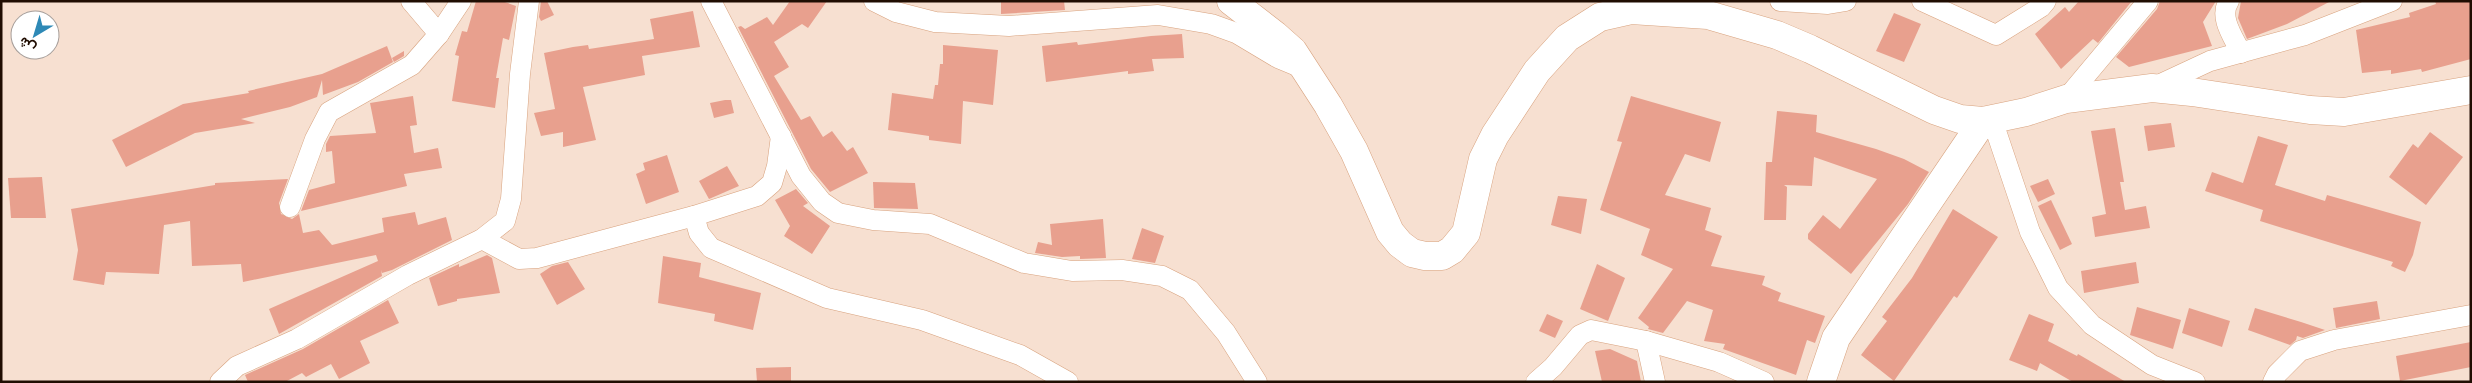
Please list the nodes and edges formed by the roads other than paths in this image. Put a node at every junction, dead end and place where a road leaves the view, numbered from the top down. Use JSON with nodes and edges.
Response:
{"nodes":[{"id":1,"x":411,"y":1,"type":"edge"},
{"id":2,"x":529,"y":1,"type":"edge"},
{"id":3,"x":711,"y":1,"type":"edge"},
{"id":4,"x":874,"y":1,"type":"edge"},
{"id":5,"x":1231,"y":1,"type":"edge"},
{"id":6,"x":1697,"y":1,"type":"edge"},
{"id":7,"x":1780,"y":1,"type":"edge"},
{"id":8,"x":1846,"y":1,"type":"edge"},
{"id":9,"x":1922,"y":1,"type":"edge"},
{"id":10,"x":2046,"y":1,"type":"edge"},
{"id":11,"x":2148,"y":1,"type":"edge"},
{"id":12,"x":2229,"y":1,"type":"edge"},
{"id":13,"x":2392,"y":1,"type":"edge"},
{"id":14,"x":457,"y":3,"type":"edge"},
{"id":15,"x":1631,"y":10,"type":"junction"},
{"id":16,"x":439,"y":34,"type":"junction"},
{"id":17,"x":2241,"y":53,"type":"junction"},
{"id":18,"x":1307,"y":70,"type":"junction"},
{"id":19,"x":2152,"y":88,"type":"junction"},
{"id":20,"x":2471,"y":90,"type":"edge"},
{"id":21,"x":2066,"y":99,"type":"junction"},
{"id":22,"x":1983,"y":121,"type":"junction"},
{"id":23,"x":780,"y":136,"type":"junction"},
{"id":24,"x":290,"y":207,"type":"dead end"},
{"id":25,"x":694,"y":216,"type":"junction"},
{"id":26,"x":482,"y":238,"type":"junction"},
{"id":27,"x":2471,"y":315,"type":"edge"},
{"id":28,"x":1646,"y":341,"type":"junction"},
{"id":29,"x":220,"y":382,"type":"edge"},
{"id":30,"x":1068,"y":382,"type":"edge"},
{"id":31,"x":1258,"y":382,"type":"edge"},
{"id":32,"x":1536,"y":382,"type":"edge"},
{"id":33,"x":1655,"y":382,"type":"edge"},
{"id":34,"x":1764,"y":382,"type":"edge"},
{"id":35,"x":1821,"y":382,"type":"edge"},
{"id":36,"x":2195,"y":382,"type":"edge"},
{"id":37,"x":2273,"y":382,"type":"edge"}],
"edges":[{"from":1,"to":16,"type":"street"},
{"from":2,"to":26,"type":"street"},
{"from":3,"to":23,"type":"street"},
{"from":4,"to":18,"type":"street"},
{"from":5,"to":18,"type":"main road"},
{"from":6,"to":15,"type":"street"},
{"from":7,"to":8,"type":"street"},
{"from":9,"to":10,"type":"street"},
{"from":11,"to":21,"type":"street"},
{"from":12,"to":17,"type":"street"},
{"from":13,"to":17,"type":"street"},
{"from":14,"to":16,"type":"street"},
{"from":15,"to":18,"type":"main road"},
{"from":15,"to":22,"type":"main road"},
{"from":16,"to":24,"type":"street"},
{"from":17,"to":19,"type":"street"},
{"from":19,"to":20,"type":"main road"},
{"from":19,"to":21,"type":"main road"},
{"from":21,"to":22,"type":"main road"},
{"from":22,"to":35,"type":"main road"},
{"from":22,"to":36,"type":"street"},
{"from":23,"to":25,"type":"street"},
{"from":23,"to":31,"type":"street"},
{"from":25,"to":26,"type":"street"},
{"from":25,"to":30,"type":"street"},
{"from":26,"to":29,"type":"street"},
{"from":27,"to":37,"type":"street"},
{"from":28,"to":32,"type":"street"},
{"from":28,"to":33,"type":"street"},
{"from":28,"to":34,"type":"street"}]}
